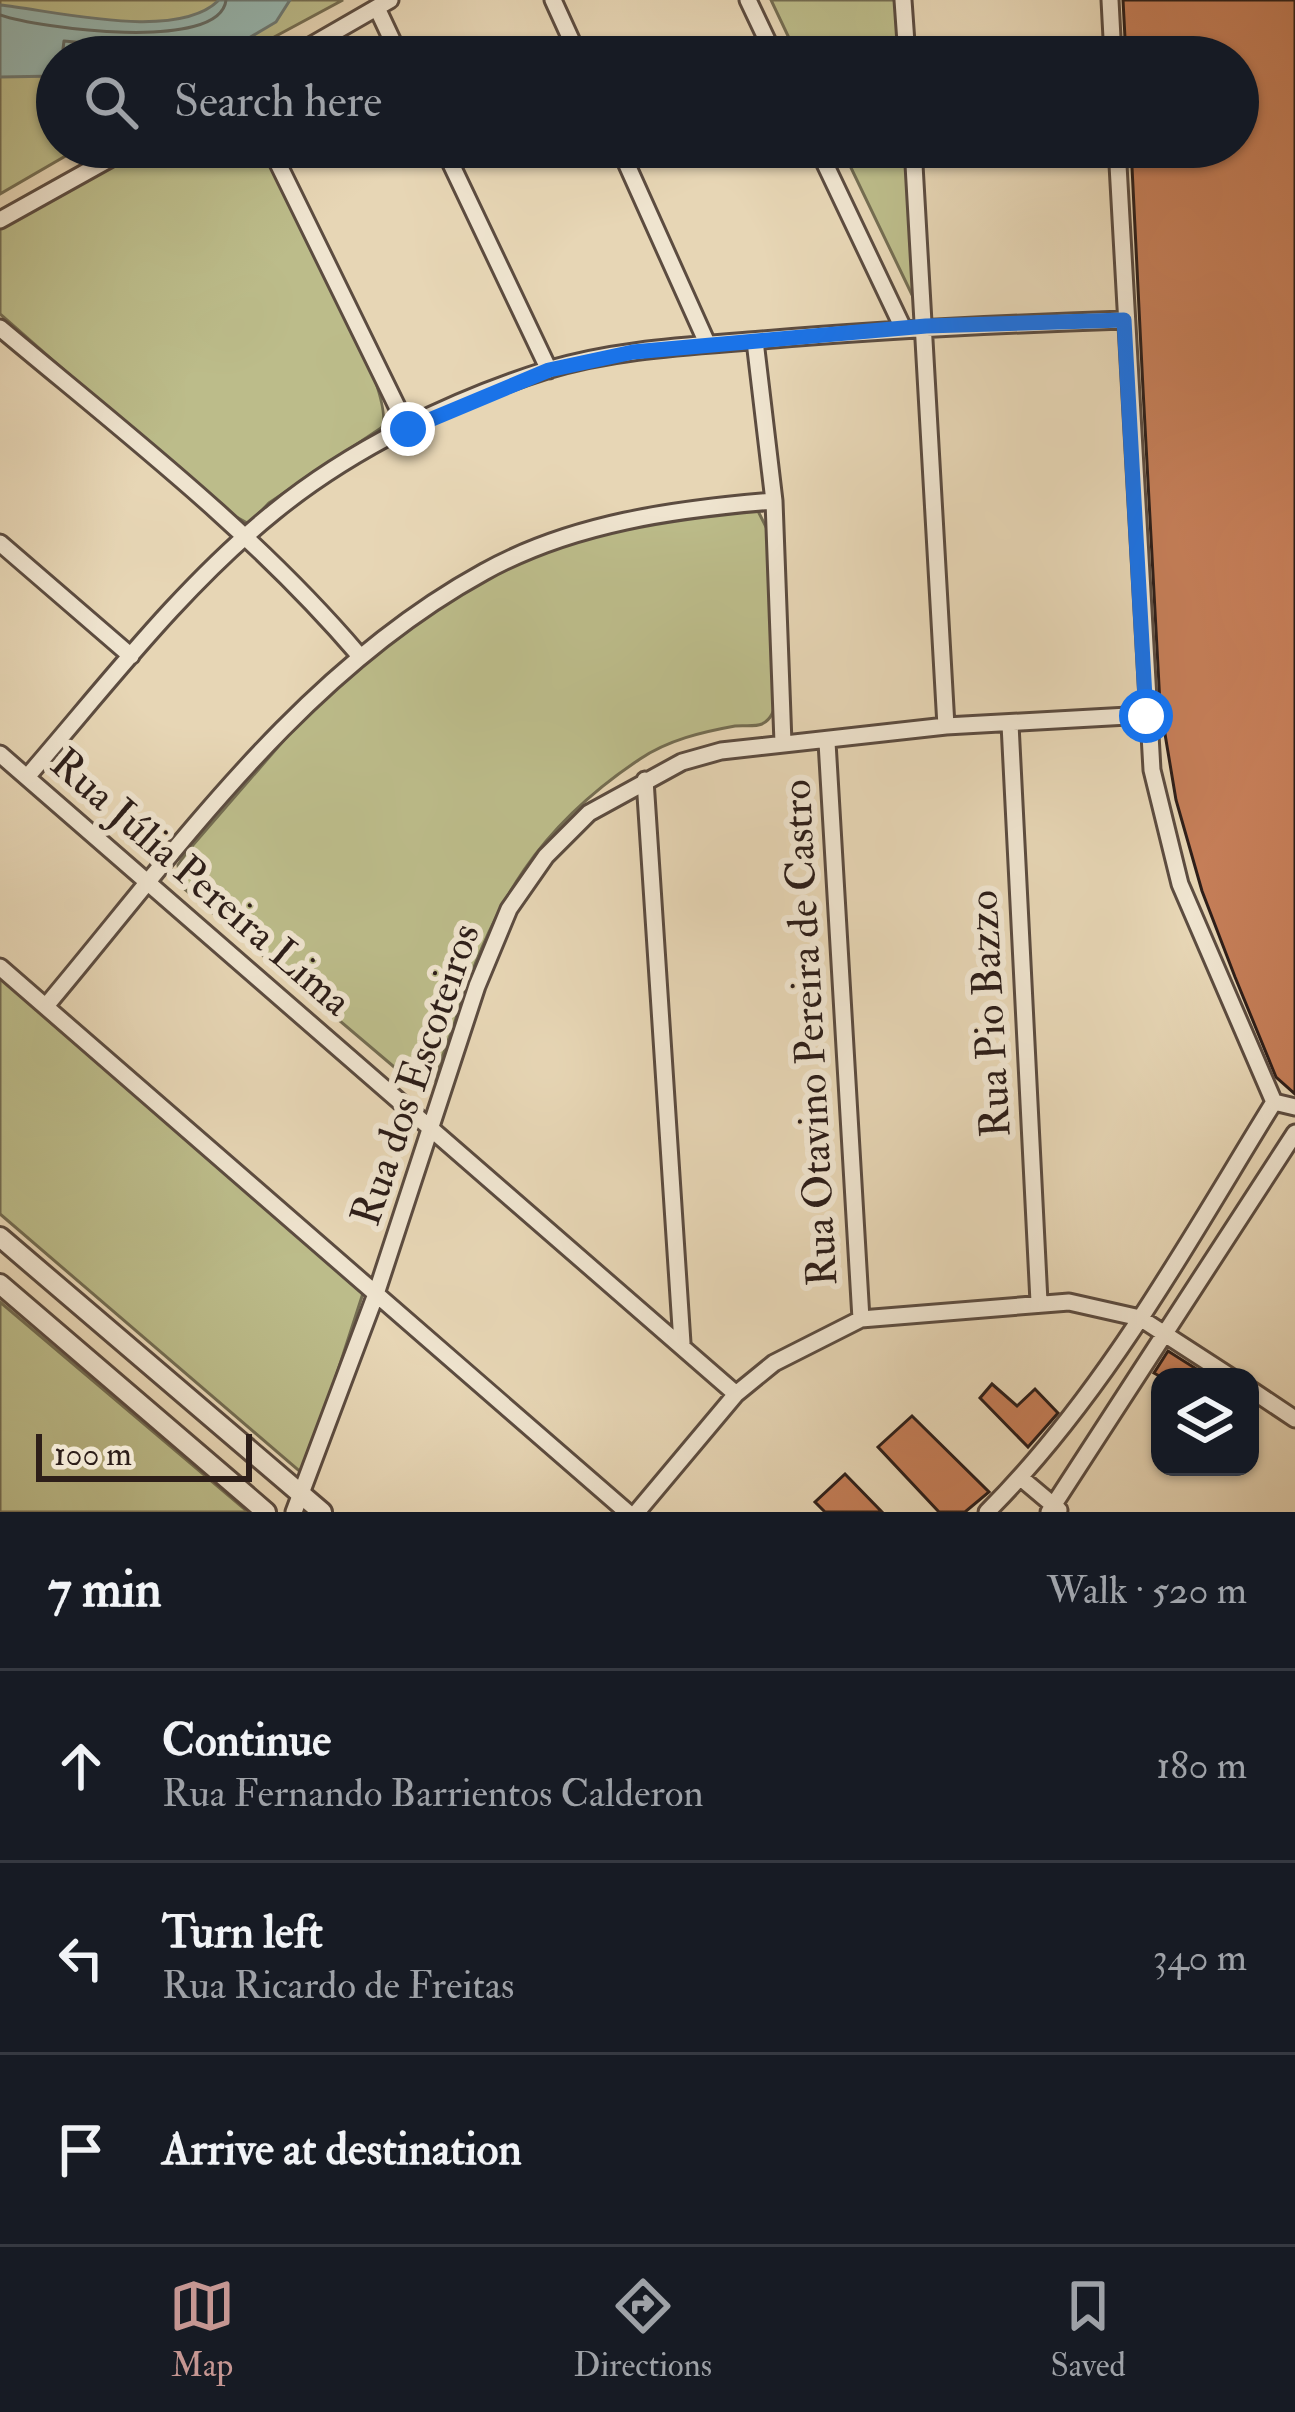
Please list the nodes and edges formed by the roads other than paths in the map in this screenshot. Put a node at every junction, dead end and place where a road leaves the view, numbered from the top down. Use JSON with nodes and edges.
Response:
{"nodes":[{"id":1,"x":553,"y":0,"type":"edge"},
{"id":2,"x":748,"y":0,"type":"edge"},
{"id":3,"x":903,"y":0,"type":"edge"},
{"id":4,"x":1110,"y":0,"type":"edge"},
{"id":5,"x":383,"y":4,"type":"edge"},
{"id":6,"x":327,"y":36,"type":"edge"},
{"id":7,"x":393,"y":36,"type":"edge"},
{"id":8,"x":569,"y":36,"type":"edge"},
{"id":9,"x":765,"y":36,"type":"edge"},
{"id":10,"x":906,"y":36,"type":"edge"},
{"id":11,"x":1112,"y":36,"type":"edge"},
{"id":12,"x":93,"y":168,"type":"edge"},
{"id":13,"x":280,"y":168,"type":"edge"},
{"id":14,"x":453,"y":168,"type":"edge"},
{"id":15,"x":628,"y":168,"type":"edge"},
{"id":16,"x":827,"y":168,"type":"edge"},
{"id":17,"x":915,"y":168,"type":"edge"},
{"id":18,"x":1118,"y":168,"type":"edge"},
{"id":19,"x":0,"y":220,"type":"edge"},
{"id":20,"x":1124,"y":320,"type":"junction"},
{"id":21,"x":926,"y":326,"type":"junction"},
{"id":22,"x":0,"y":328,"type":"edge"},
{"id":23,"x":903,"y":328,"type":"junction"},
{"id":24,"x":755,"y":341,"type":"junction"},
{"id":25,"x":707,"y":343,"type":"junction"},
{"id":26,"x":549,"y":370,"type":"junction"},
{"id":27,"x":408,"y":429,"type":"junction"},
{"id":28,"x":774,"y":501,"type":"junction"},
{"id":29,"x":247,"y":536,"type":"junction"},
{"id":30,"x":0,"y":543,"type":"edge"},
{"id":31,"x":358,"y":654,"type":"junction"},
{"id":32,"x":131,"y":656,"type":"junction"},
{"id":33,"x":1146,"y":716,"type":"junction"},
{"id":34,"x":1010,"y":724,"type":"junction"},
{"id":35,"x":946,"y":726,"type":"junction"},
{"id":36,"x":826,"y":742,"type":"junction"},
{"id":37,"x":783,"y":743,"type":"junction"},
{"id":38,"x":0,"y":754,"type":"edge"},
{"id":39,"x":27,"y":778,"type":"junction"},
{"id":40,"x":645,"y":780,"type":"junction"},
{"id":41,"x":150,"y":884,"type":"junction"},
{"id":42,"x":0,"y":967,"type":"edge"},
{"id":43,"x":46,"y":1006,"type":"junction"},
{"id":44,"x":1274,"y":1102,"type":"junction"},
{"id":45,"x":1295,"y":1107,"type":"edge"},
{"id":46,"x":432,"y":1127,"type":"junction"},
{"id":47,"x":1295,"y":1133,"type":"edge"},
{"id":48,"x":0,"y":1237,"type":"edge"},
{"id":49,"x":0,"y":1284,"type":"edge"},
{"id":50,"x":376,"y":1294,"type":"junction"},
{"id":51,"x":1039,"y":1301,"type":"junction"},
{"id":52,"x":1140,"y":1318,"type":"junction"},
{"id":53,"x":861,"y":1319,"type":"junction"},
{"id":54,"x":1167,"y":1335,"type":"junction"},
{"id":55,"x":682,"y":1343,"type":"junction"},
{"id":56,"x":1217,"y":1368,"type":"edge"},
{"id":57,"x":736,"y":1394,"type":"junction"},
{"id":58,"x":1259,"y":1395,"type":"edge"},
{"id":59,"x":1295,"y":1419,"type":"edge"},
{"id":60,"x":1021,"y":1478,"type":"junction"},
{"id":61,"x":297,"y":1503,"type":"edge"},
{"id":62,"x":1054,"y":1510,"type":"edge"},
{"id":63,"x":266,"y":1512,"type":"edge"},
{"id":64,"x":322,"y":1512,"type":"edge"},
{"id":65,"x":627,"y":1512,"type":"edge"},
{"id":66,"x":637,"y":1512,"type":"edge"},
{"id":67,"x":987,"y":1512,"type":"edge"}],
"edges":[{"from":1,"to":8,"type":"street"},
{"from":2,"to":9,"type":"street"},
{"from":3,"to":10,"type":"street"},
{"from":4,"to":11,"type":"street"},
{"from":5,"to":6,"type":"street"},
{"from":5,"to":7,"type":"street"},
{"from":12,"to":19,"type":"street"},
{"from":13,"to":27,"type":"street"},
{"from":14,"to":26,"type":"street"},
{"from":15,"to":25,"type":"street"},
{"from":16,"to":23,"type":"street"},
{"from":17,"to":21,"type":"street"},
{"from":18,"to":20,"type":"street"},
{"from":20,"to":21,"type":"street"},
{"from":20,"to":33,"type":"street"},
{"from":21,"to":23,"type":"street"},
{"from":21,"to":35,"type":"street"},
{"from":22,"to":29,"type":"street"},
{"from":23,"to":24,"type":"street"},
{"from":24,"to":25,"type":"street"},
{"from":24,"to":28,"type":"street"},
{"from":25,"to":26,"type":"street"},
{"from":26,"to":27,"type":"street"},
{"from":27,"to":29,"type":"street"},
{"from":28,"to":31,"type":"street"},
{"from":28,"to":37,"type":"street"},
{"from":29,"to":31,"type":"street"},
{"from":29,"to":32,"type":"street"},
{"from":30,"to":32,"type":"street"},
{"from":31,"to":41,"type":"street"},
{"from":32,"to":39,"type":"street"},
{"from":33,"to":34,"type":"street","name":"Rua dos Escoteiros"},
{"from":33,"to":44,"type":"street"},
{"from":34,"to":35,"type":"street","name":"Rua dos Escoteiros"},
{"from":34,"to":51,"type":"street","name":"Rua Pio Bazzo"},
{"from":35,"to":36,"type":"street","name":"Rua dos Escoteiros"},
{"from":36,"to":37,"type":"street","name":"Rua dos Escoteiros"},
{"from":36,"to":53,"type":"street","name":"Rua Otavino Pereira de Castro"},
{"from":37,"to":40,"type":"street","name":"Rua dos Escoteiros"},
{"from":38,"to":39,"type":"street","name":"Rua Júlia Pereira Lima"},
{"from":39,"to":41,"type":"street","name":"Rua Júlia Pereira Lima"},
{"from":40,"to":46,"type":"street","name":"Rua dos Escoteiros"},
{"from":40,"to":55,"type":"street"},
{"from":41,"to":43,"type":"street"},
{"from":41,"to":46,"type":"street","name":"Rua Júlia Pereira Lima"},
{"from":42,"to":43,"type":"street"},
{"from":43,"to":50,"type":"street"},
{"from":44,"to":45,"type":"street"},
{"from":44,"to":52,"type":"street"},
{"from":46,"to":50,"type":"street","name":"Rua dos Escoteiros"},
{"from":46,"to":55,"type":"street","name":"Rua Júlia Pereira Lima"},
{"from":47,"to":54,"type":"street"},
{"from":48,"to":61,"type":"street"},
{"from":49,"to":63,"type":"street"},
{"from":50,"to":61,"type":"street","name":"Rua dos Escoteiros"},
{"from":50,"to":65,"type":"street"},
{"from":51,"to":52,"type":"street"},
{"from":51,"to":53,"type":"street"},
{"from":52,"to":54,"type":"street"},
{"from":52,"to":60,"type":"street"},
{"from":53,"to":57,"type":"street"},
{"from":54,"to":56,"type":"street"},
{"from":54,"to":62,"type":"street"},
{"from":55,"to":57,"type":"street","name":"Rua Júlia Pereira Lima"},
{"from":57,"to":66,"type":"street"},
{"from":58,"to":59,"type":"street"},
{"from":60,"to":62,"type":"street"},
{"from":60,"to":67,"type":"street"},
{"from":61,"to":64,"type":"street"}]}
